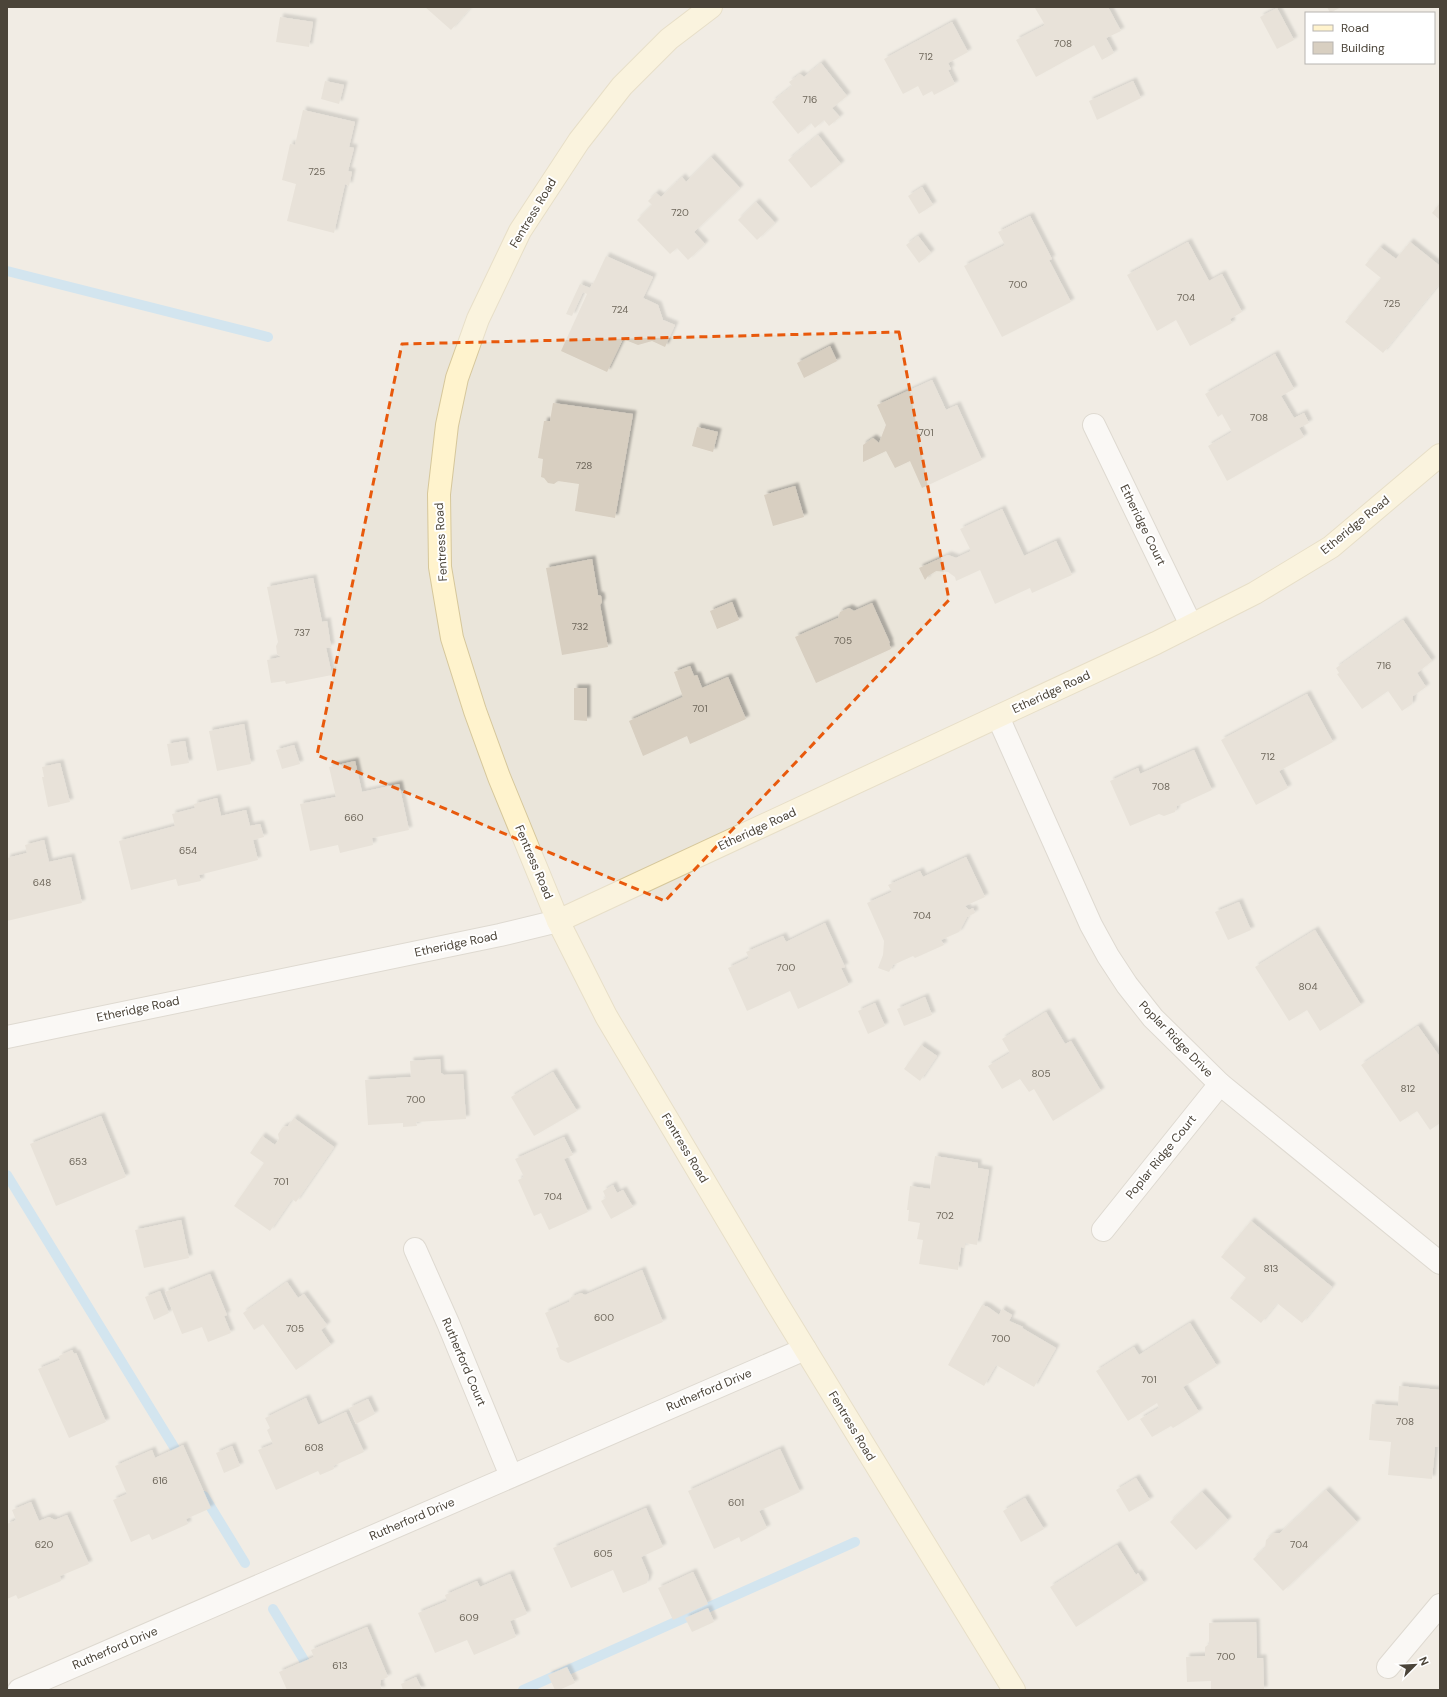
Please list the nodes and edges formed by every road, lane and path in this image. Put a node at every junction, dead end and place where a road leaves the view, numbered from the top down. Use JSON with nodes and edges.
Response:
{"nodes":[{"id":1,"x":711,"y":7,"type":"edge"},
{"id":2,"x":1094,"y":425,"type":"dead end"},
{"id":3,"x":1440,"y":455,"type":"edge"},
{"id":4,"x":1191,"y":625,"type":"junction"},
{"id":5,"x":998,"y":717,"type":"junction"},
{"id":6,"x":558,"y":921,"type":"junction"},
{"id":7,"x":7,"y":1037,"type":"edge"},
{"id":8,"x":1220,"y":1084,"type":"junction"},
{"id":9,"x":1103,"y":1230,"type":"dead end"},
{"id":10,"x":415,"y":1249,"type":"dead end"},
{"id":11,"x":1440,"y":1263,"type":"edge"},
{"id":12,"x":805,"y":1349,"type":"junction"},
{"id":13,"x":511,"y":1476,"type":"junction"},
{"id":14,"x":1440,"y":1605,"type":"edge"},
{"id":15,"x":1388,"y":1666,"type":"dead end"},
{"id":16,"x":19,"y":1690,"type":"edge"},
{"id":17,"x":1014,"y":1690,"type":"edge"}],
"edges":[{"from":1,"to":6,"type":"street","name":"Fentress Road"},
{"from":2,"to":4,"type":"street","name":"Etheridge Court"},
{"from":3,"to":4,"type":"street","name":"Etheridge Road"},
{"from":4,"to":5,"type":"street","name":"Etheridge Road"},
{"from":5,"to":6,"type":"street","name":"Etheridge Road"},
{"from":5,"to":8,"type":"street","name":"Poplar Ridge Drive"},
{"from":6,"to":7,"type":"street","name":"Etheridge Road"},
{"from":6,"to":12,"type":"street","name":"Fentress Road"},
{"from":8,"to":9,"type":"street","name":"Poplar Ridge Court"},
{"from":8,"to":11,"type":"street","name":"Poplar Ridge Drive"},
{"from":10,"to":13,"type":"street","name":"Rutherford Court"},
{"from":12,"to":13,"type":"street","name":"Rutherford Drive"},
{"from":12,"to":17,"type":"street","name":"Fentress Road"},
{"from":13,"to":16,"type":"street","name":"Rutherford Drive"},
{"from":14,"to":15,"type":"street"}]}
